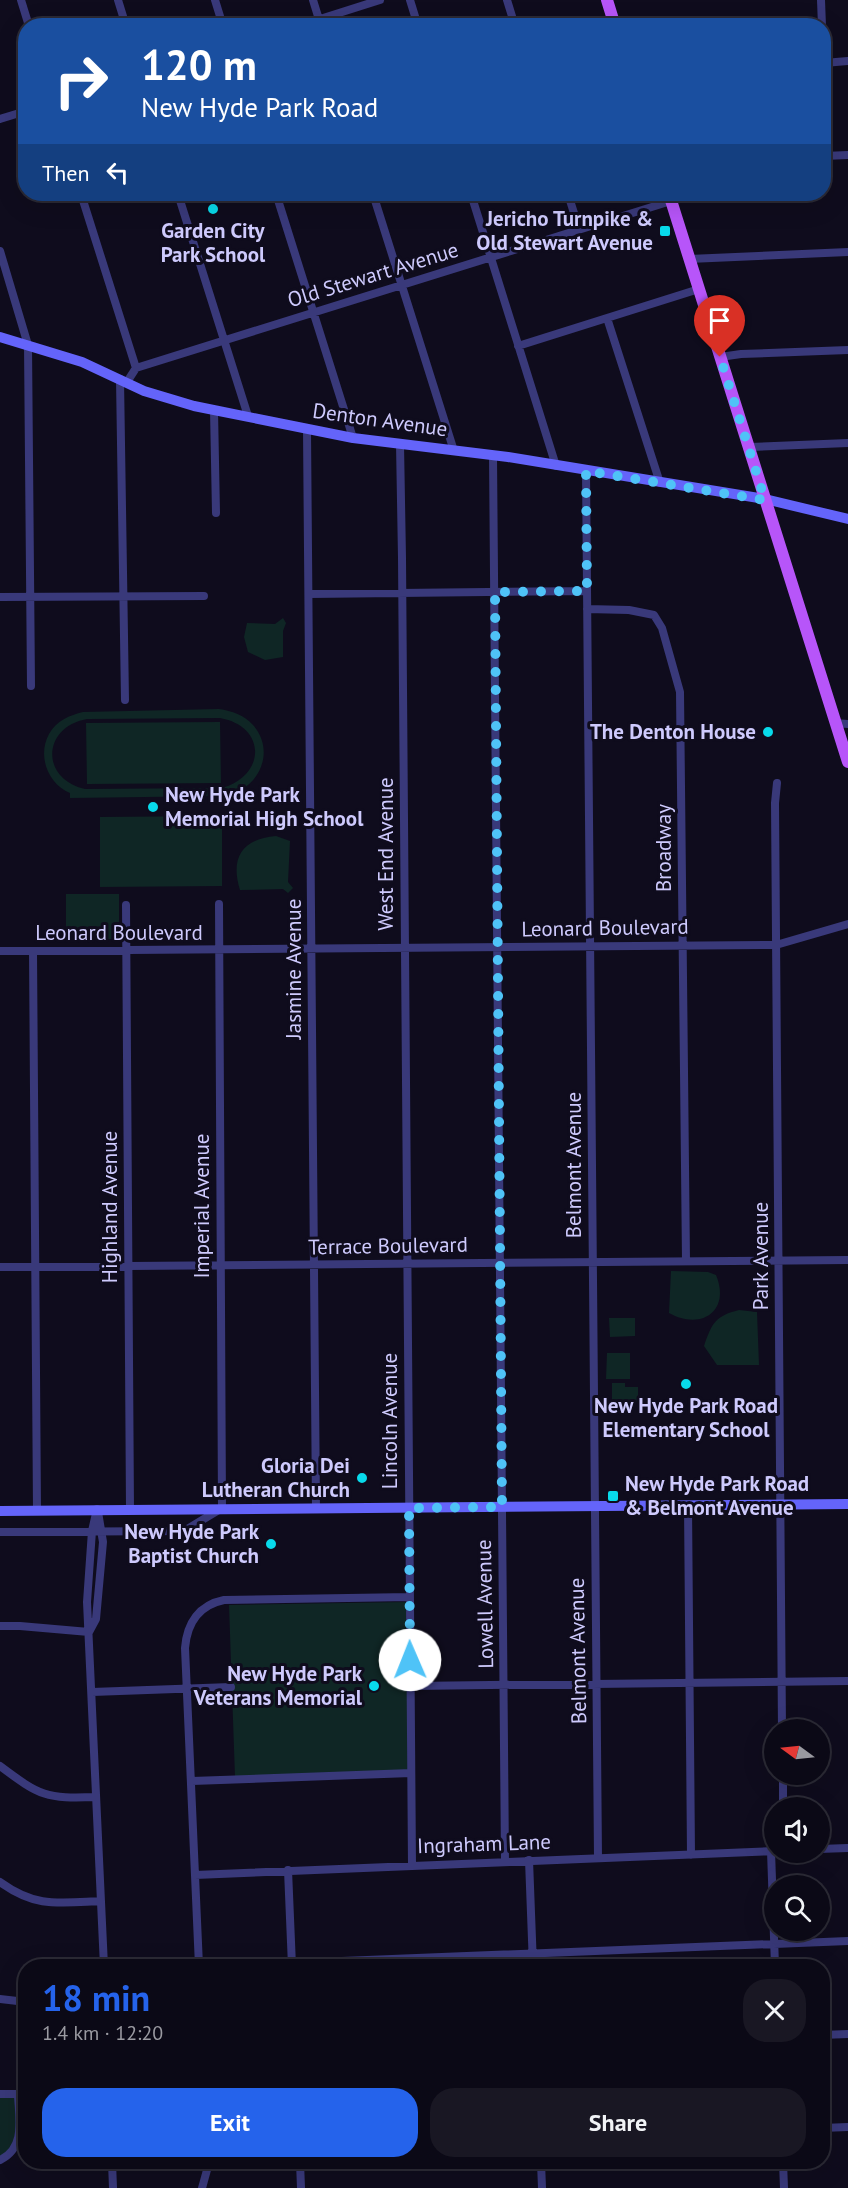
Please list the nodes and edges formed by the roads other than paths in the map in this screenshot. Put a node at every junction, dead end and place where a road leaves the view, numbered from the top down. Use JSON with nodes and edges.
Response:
{"nodes":[{"id":1,"x":21,"y":0,"type":"edge"},
{"id":2,"x":118,"y":0,"type":"edge"},
{"id":3,"x":215,"y":0,"type":"edge"},
{"id":4,"x":312,"y":0,"type":"edge"},
{"id":5,"x":380,"y":0,"type":"edge"},
{"id":6,"x":410,"y":0,"type":"edge"},
{"id":7,"x":507,"y":0,"type":"edge"},
{"id":8,"x":608,"y":0,"type":"edge"},
{"id":9,"x":821,"y":0,"type":"edge"},
{"id":10,"x":27,"y":18,"type":"edge"},
{"id":11,"x":124,"y":18,"type":"edge"},
{"id":12,"x":221,"y":18,"type":"edge"},
{"id":13,"x":319,"y":18,"type":"edge"},
{"id":14,"x":331,"y":18,"type":"edge"},
{"id":15,"x":416,"y":18,"type":"edge"},
{"id":16,"x":513,"y":18,"type":"edge"},
{"id":17,"x":613,"y":18,"type":"edge"},
{"id":18,"x":822,"y":18,"type":"edge"},
{"id":19,"x":848,"y":61,"type":"edge"},
{"id":20,"x":831,"y":62,"type":"edge"},
{"id":21,"x":18,"y":113,"type":"edge"},
{"id":22,"x":0,"y":119,"type":"edge"},
{"id":23,"x":848,"y":155,"type":"edge"},
{"id":24,"x":831,"y":156,"type":"edge"},
{"id":25,"x":83,"y":201,"type":"edge"},
{"id":26,"x":180,"y":201,"type":"edge"},
{"id":27,"x":278,"y":201,"type":"edge"},
{"id":28,"x":376,"y":201,"type":"edge"},
{"id":29,"x":473,"y":201,"type":"edge"},
{"id":30,"x":570,"y":201,"type":"edge"},
{"id":31,"x":659,"y":201,"type":"edge"},
{"id":32,"x":671,"y":201,"type":"edge"},
{"id":33,"x":579,"y":229,"type":"junction"},
{"id":34,"x":0,"y":251,"type":"edge"},
{"id":35,"x":848,"y":252,"type":"edge"},
{"id":36,"x":490,"y":257,"type":"junction"},
{"id":37,"x":689,"y":259,"type":"junction"},
{"id":38,"x":402,"y":285,"type":"junction"},
{"id":39,"x":699,"y":289,"type":"junction"},
{"id":40,"x":313,"y":313,"type":"junction"},
{"id":41,"x":607,"y":318,"type":"junction"},
{"id":42,"x":0,"y":336,"type":"edge"},
{"id":43,"x":224,"y":341,"type":"junction"},
{"id":44,"x":28,"y":345,"type":"junction"},
{"id":45,"x":518,"y":346,"type":"junction"},
{"id":46,"x":848,"y":350,"type":"edge"},
{"id":47,"x":720,"y":357,"type":"junction"},
{"id":48,"x":136,"y":368,"type":"junction"},
{"id":49,"x":124,"y":381,"type":"junction"},
{"id":50,"x":214,"y":410,"type":"junction"},
{"id":51,"x":248,"y":416,"type":"junction"},
{"id":52,"x":308,"y":430,"type":"junction"},
{"id":53,"x":353,"y":438,"type":"junction"},
{"id":54,"x":848,"y":443,"type":"edge"},
{"id":55,"x":400,"y":444,"type":"junction"},
{"id":56,"x":749,"y":447,"type":"junction"},
{"id":57,"x":454,"y":451,"type":"junction"},
{"id":58,"x":493,"y":456,"type":"junction"},
{"id":59,"x":556,"y":466,"type":"junction"},
{"id":60,"x":586,"y":471,"type":"junction"},
{"id":61,"x":660,"y":483,"type":"junction"},
{"id":62,"x":765,"y":500,"type":"junction"},
{"id":63,"x":216,"y":513,"type":"dead end"},
{"id":64,"x":848,"y":519,"type":"edge"},
{"id":65,"x":587,"y":591,"type":"junction"},
{"id":66,"x":495,"y":592,"type":"junction"},
{"id":67,"x":402,"y":593,"type":"junction"},
{"id":68,"x":309,"y":594,"type":"junction"},
{"id":69,"x":30,"y":596,"type":"junction"},
{"id":70,"x":123,"y":596,"type":"junction"},
{"id":71,"x":204,"y":596,"type":"dead end"},
{"id":72,"x":0,"y":597,"type":"edge"},
{"id":73,"x":587,"y":609,"type":"junction"},
{"id":74,"x":31,"y":686,"type":"dead end"},
{"id":75,"x":125,"y":700,"type":"dead end"},
{"id":76,"x":842,"y":723,"type":"edge"},
{"id":77,"x":848,"y":762,"type":"edge"},
{"id":78,"x":777,"y":783,"type":"dead end"},
{"id":79,"x":219,"y":904,"type":"dead end"},
{"id":80,"x":126,"y":905,"type":"dead end"},
{"id":81,"x":848,"y":924,"type":"edge"},
{"id":82,"x":683,"y":945,"type":"junction"},
{"id":83,"x":776,"y":945,"type":"junction"},
{"id":84,"x":590,"y":946,"type":"junction"},
{"id":85,"x":498,"y":947,"type":"junction"},
{"id":86,"x":404,"y":948,"type":"junction"},
{"id":87,"x":312,"y":949,"type":"junction"},
{"id":88,"x":126,"y":950,"type":"junction"},
{"id":89,"x":219,"y":950,"type":"junction"},
{"id":90,"x":0,"y":951,"type":"edge"},
{"id":91,"x":33,"y":951,"type":"junction"},
{"id":92,"x":779,"y":1260,"type":"junction"},
{"id":93,"x":848,"y":1260,"type":"edge"},
{"id":94,"x":686,"y":1261,"type":"junction"},
{"id":95,"x":593,"y":1262,"type":"junction"},
{"id":96,"x":500,"y":1263,"type":"junction"},
{"id":97,"x":314,"y":1264,"type":"junction"},
{"id":98,"x":407,"y":1264,"type":"junction"},
{"id":99,"x":129,"y":1266,"type":"junction"},
{"id":100,"x":221,"y":1266,"type":"junction"},
{"id":101,"x":0,"y":1267,"type":"edge"},
{"id":102,"x":36,"y":1267,"type":"junction"},
{"id":103,"x":848,"y":1504,"type":"edge"},
{"id":104,"x":780,"y":1505,"type":"junction"},
{"id":105,"x":595,"y":1506,"type":"junction"},
{"id":106,"x":688,"y":1506,"type":"junction"},
{"id":107,"x":502,"y":1507,"type":"junction"},
{"id":108,"x":222,"y":1508,"type":"junction"},
{"id":109,"x":409,"y":1508,"type":"junction"},
{"id":110,"x":97,"y":1509,"type":"junction"},
{"id":111,"x":130,"y":1509,"type":"junction"},
{"id":112,"x":316,"y":1509,"type":"junction"},
{"id":113,"x":38,"y":1510,"type":"junction"},
{"id":114,"x":0,"y":1511,"type":"edge"},
{"id":115,"x":92,"y":1531,"type":"junction"},
{"id":116,"x":0,"y":1532,"type":"edge"},
{"id":117,"x":102,"y":1532,"type":"junction"},
{"id":118,"x":410,"y":1597,"type":"junction"},
{"id":119,"x":0,"y":1626,"type":"edge"},
{"id":120,"x":89,"y":1632,"type":"junction"},
{"id":121,"x":848,"y":1681,"type":"edge"},
{"id":122,"x":782,"y":1682,"type":"junction"},
{"id":123,"x":689,"y":1683,"type":"junction"},
{"id":124,"x":596,"y":1684,"type":"junction"},
{"id":125,"x":503,"y":1685,"type":"junction"},
{"id":126,"x":411,"y":1686,"type":"junction"},
{"id":127,"x":231,"y":1688,"type":"dead end"},
{"id":128,"x":188,"y":1689,"type":"junction"},
{"id":129,"x":92,"y":1692,"type":"junction"},
{"id":130,"x":783,"y":1719,"type":"edge"},
{"id":131,"x":0,"y":1766,"type":"edge"},
{"id":132,"x":411,"y":1773,"type":"junction"},
{"id":133,"x":192,"y":1781,"type":"junction"},
{"id":134,"x":96,"y":1797,"type":"junction"},
{"id":135,"x":848,"y":1848,"type":"edge"},
{"id":136,"x":830,"y":1849,"type":"edge"},
{"id":137,"x":764,"y":1851,"type":"edge"},
{"id":138,"x":691,"y":1854,"type":"junction"},
{"id":139,"x":598,"y":1858,"type":"junction"},
{"id":140,"x":529,"y":1860,"type":"junction"},
{"id":141,"x":505,"y":1862,"type":"junction"},
{"id":142,"x":772,"y":1863,"type":"edge"},
{"id":143,"x":412,"y":1865,"type":"junction"},
{"id":144,"x":288,"y":1870,"type":"junction"},
{"id":145,"x":195,"y":1875,"type":"junction"},
{"id":146,"x":0,"y":1882,"type":"edge"},
{"id":147,"x":101,"y":1901,"type":"junction"},
{"id":148,"x":848,"y":1941,"type":"edge"},
{"id":149,"x":774,"y":1944,"type":"junction"},
{"id":150,"x":533,"y":1954,"type":"junction"},
{"id":151,"x":104,"y":1959,"type":"edge"},
{"id":152,"x":199,"y":1959,"type":"edge"},
{"id":153,"x":292,"y":1959,"type":"edge"},
{"id":154,"x":423,"y":1959,"type":"edge"},
{"id":155,"x":533,"y":1959,"type":"edge"},
{"id":156,"x":775,"y":1959,"type":"edge"},
{"id":157,"x":0,"y":1999,"type":"edge"},
{"id":158,"x":18,"y":2001,"type":"edge"},
{"id":159,"x":848,"y":2034,"type":"edge"},
{"id":160,"x":830,"y":2035,"type":"edge"},
{"id":161,"x":0,"y":2094,"type":"edge"},
{"id":162,"x":18,"y":2095,"type":"edge"},
{"id":163,"x":848,"y":2127,"type":"edge"},
{"id":164,"x":830,"y":2128,"type":"edge"},
{"id":165,"x":18,"y":2137,"type":"edge"},
{"id":166,"x":0,"y":2160,"type":"edge"},
{"id":167,"x":112,"y":2169,"type":"edge"},
{"id":168,"x":207,"y":2169,"type":"edge"},
{"id":169,"x":300,"y":2169,"type":"edge"},
{"id":170,"x":541,"y":2169,"type":"edge"},
{"id":171,"x":783,"y":2169,"type":"edge"},
{"id":172,"x":113,"y":2188,"type":"edge"},
{"id":173,"x":202,"y":2188,"type":"edge"},
{"id":174,"x":301,"y":2188,"type":"edge"},
{"id":175,"x":542,"y":2188,"type":"edge"},
{"id":176,"x":784,"y":2188,"type":"edge"}],
"edges":[{"from":1,"to":10,"type":"street"},
{"from":2,"to":11,"type":"street"},
{"from":3,"to":12,"type":"street"},
{"from":4,"to":13,"type":"street"},
{"from":5,"to":14,"type":"street"},
{"from":6,"to":15,"type":"street"},
{"from":7,"to":16,"type":"street"},
{"from":8,"to":17,"type":"main road"},
{"from":9,"to":18,"type":"street"},
{"from":19,"to":20,"type":"street"},
{"from":21,"to":22,"type":"street"},
{"from":23,"to":24,"type":"street"},
{"from":25,"to":48,"type":"street"},
{"from":26,"to":43,"type":"street"},
{"from":27,"to":40,"type":"street"},
{"from":28,"to":38,"type":"street"},
{"from":29,"to":36,"type":"street"},
{"from":30,"to":33,"type":"street"},
{"from":31,"to":33,"type":"street","name":"Old Stewart Avenue"},
{"from":32,"to":37,"type":"main road"},
{"from":33,"to":36,"type":"street","name":"Old Stewart Avenue"},
{"from":34,"to":44,"type":"street"},
{"from":35,"to":37,"type":"street"},
{"from":36,"to":38,"type":"street","name":"Old Stewart Avenue"},
{"from":36,"to":45,"type":"street"},
{"from":37,"to":39,"type":"main road"},
{"from":38,"to":40,"type":"street","name":"Old Stewart Avenue"},
{"from":38,"to":57,"type":"street"},
{"from":39,"to":41,"type":"street"},
{"from":39,"to":47,"type":"main road"},
{"from":40,"to":43,"type":"street","name":"Old Stewart Avenue"},
{"from":40,"to":53,"type":"street"},
{"from":41,"to":45,"type":"street"},
{"from":41,"to":61,"type":"street"},
{"from":42,"to":44,"type":"main road","name":"Denton Avenue"},
{"from":43,"to":48,"type":"street","name":"Old Stewart Avenue"},
{"from":43,"to":51,"type":"street"},
{"from":44,"to":49,"type":"main road","name":"Denton Avenue"},
{"from":44,"to":69,"type":"street"},
{"from":45,"to":59,"type":"street"},
{"from":46,"to":47,"type":"street"},
{"from":47,"to":56,"type":"main road"},
{"from":48,"to":49,"type":"street"},
{"from":49,"to":50,"type":"main road","name":"Denton Avenue"},
{"from":49,"to":70,"type":"street"},
{"from":50,"to":51,"type":"main road","name":"Denton Avenue"},
{"from":50,"to":63,"type":"street"},
{"from":51,"to":52,"type":"main road","name":"Denton Avenue"},
{"from":52,"to":53,"type":"main road","name":"Denton Avenue"},
{"from":52,"to":68,"type":"street","name":"Jasmine Avenue"},
{"from":53,"to":55,"type":"main road","name":"Denton Avenue"},
{"from":54,"to":56,"type":"street"},
{"from":55,"to":57,"type":"main road","name":"Denton Avenue"},
{"from":55,"to":67,"type":"street","name":"West End Avenue"},
{"from":56,"to":62,"type":"main road"},
{"from":57,"to":58,"type":"main road","name":"Denton Avenue"},
{"from":58,"to":59,"type":"main road","name":"Denton Avenue"},
{"from":58,"to":66,"type":"street","name":"Lowell Avenue"},
{"from":59,"to":60,"type":"main road","name":"Denton Avenue"},
{"from":60,"to":61,"type":"main road","name":"Denton Avenue"},
{"from":60,"to":65,"type":"street","name":"Belmont Avenue"},
{"from":61,"to":62,"type":"main road","name":"Denton Avenue"},
{"from":62,"to":64,"type":"main road","name":"Denton Avenue"},
{"from":62,"to":76,"type":"main road"},
{"from":65,"to":66,"type":"street"},
{"from":65,"to":73,"type":"street","name":"Belmont Avenue"},
{"from":66,"to":67,"type":"street"},
{"from":66,"to":85,"type":"street","name":"Lowell Avenue"},
{"from":67,"to":68,"type":"street"},
{"from":67,"to":86,"type":"street","name":"West End Avenue"},
{"from":68,"to":87,"type":"street","name":"Jasmine Avenue"},
{"from":69,"to":70,"type":"street"},
{"from":69,"to":72,"type":"street"},
{"from":69,"to":74,"type":"street"},
{"from":70,"to":71,"type":"street"},
{"from":70,"to":75,"type":"street"},
{"from":73,"to":82,"type":"street","name":"Broadway"},
{"from":73,"to":84,"type":"street","name":"Belmont Avenue"},
{"from":76,"to":77,"type":"main road"},
{"from":78,"to":83,"type":"street","name":"Park Avenue"},
{"from":79,"to":89,"type":"street","name":"Imperial Avenue"},
{"from":80,"to":88,"type":"street","name":"Highland Avenue"},
{"from":81,"to":83,"type":"street","name":"Leonard Boulevard"},
{"from":82,"to":83,"type":"street","name":"Leonard Boulevard"},
{"from":82,"to":84,"type":"street","name":"Leonard Boulevard"},
{"from":82,"to":94,"type":"street","name":"Broadway"},
{"from":83,"to":92,"type":"street","name":"Park Avenue"},
{"from":84,"to":85,"type":"street","name":"Leonard Boulevard"},
{"from":84,"to":95,"type":"street","name":"Belmont Avenue"},
{"from":85,"to":86,"type":"street","name":"Leonard Boulevard"},
{"from":85,"to":96,"type":"street","name":"Lowell Avenue"},
{"from":86,"to":87,"type":"street","name":"Leonard Boulevard"},
{"from":86,"to":98,"type":"street","name":"West End Avenue"},
{"from":87,"to":89,"type":"street","name":"Leonard Boulevard"},
{"from":87,"to":97,"type":"street","name":"Jasmine Avenue"},
{"from":88,"to":89,"type":"street","name":"Leonard Boulevard"},
{"from":88,"to":91,"type":"street","name":"Leonard Boulevard"},
{"from":88,"to":99,"type":"street","name":"Highland Avenue"},
{"from":89,"to":100,"type":"street","name":"Imperial Avenue"},
{"from":90,"to":91,"type":"street","name":"Leonard Boulevard"},
{"from":91,"to":102,"type":"street"},
{"from":92,"to":93,"type":"street","name":"Terrace Boulevard"},
{"from":92,"to":94,"type":"street","name":"Terrace Boulevard"},
{"from":92,"to":104,"type":"street","name":"Park Avenue"},
{"from":94,"to":95,"type":"street","name":"Terrace Boulevard"},
{"from":95,"to":96,"type":"street","name":"Terrace Boulevard"},
{"from":95,"to":105,"type":"street","name":"Belmont Avenue"},
{"from":96,"to":98,"type":"street","name":"Terrace Boulevard"},
{"from":96,"to":107,"type":"street","name":"Lowell Avenue"},
{"from":97,"to":98,"type":"street","name":"Terrace Boulevard"},
{"from":97,"to":100,"type":"street","name":"Terrace Boulevard"},
{"from":97,"to":112,"type":"street","name":"Jasmine Avenue"},
{"from":98,"to":109,"type":"street","name":"Lincoln Avenue"},
{"from":99,"to":100,"type":"street","name":"Terrace Boulevard"},
{"from":99,"to":102,"type":"street","name":"Terrace Boulevard"},
{"from":99,"to":111,"type":"street","name":"Highland Avenue"},
{"from":100,"to":108,"type":"street","name":"Imperial Avenue"},
{"from":101,"to":102,"type":"street","name":"Terrace Boulevard"},
{"from":102,"to":113,"type":"street"},
{"from":103,"to":104,"type":"main road"},
{"from":104,"to":106,"type":"main road"},
{"from":104,"to":122,"type":"street","name":"Park Avenue"},
{"from":105,"to":106,"type":"main road"},
{"from":105,"to":107,"type":"main road"},
{"from":105,"to":124,"type":"street","name":"Belmont Avenue"},
{"from":106,"to":123,"type":"street"},
{"from":107,"to":109,"type":"main road"},
{"from":107,"to":125,"type":"street","name":"Lowell Avenue"},
{"from":108,"to":111,"type":"main road"},
{"from":108,"to":112,"type":"main road"},
{"from":108,"to":117,"type":"street"},
{"from":109,"to":112,"type":"main road"},
{"from":109,"to":118,"type":"street","name":"Lincoln Avenue"},
{"from":110,"to":111,"type":"main road"},
{"from":110,"to":113,"type":"main road"},
{"from":110,"to":115,"type":"street"},
{"from":110,"to":117,"type":"street"},
{"from":113,"to":114,"type":"main road"},
{"from":115,"to":116,"type":"street"},
{"from":115,"to":117,"type":"street"},
{"from":115,"to":120,"type":"street"},
{"from":117,"to":120,"type":"street"},
{"from":118,"to":126,"type":"street","name":"Lincoln Avenue"},
{"from":118,"to":128,"type":"street"},
{"from":119,"to":120,"type":"street"},
{"from":120,"to":129,"type":"street"},
{"from":121,"to":122,"type":"street"},
{"from":122,"to":123,"type":"street"},
{"from":122,"to":130,"type":"street","name":"Park Avenue"},
{"from":123,"to":124,"type":"street"},
{"from":123,"to":138,"type":"street"},
{"from":124,"to":125,"type":"street"},
{"from":124,"to":139,"type":"street","name":"Belmont Avenue"},
{"from":125,"to":126,"type":"street"},
{"from":125,"to":141,"type":"street","name":"Lowell Avenue"},
{"from":126,"to":132,"type":"street","name":"Lincoln Avenue"},
{"from":127,"to":128,"type":"street"},
{"from":128,"to":129,"type":"street"},
{"from":128,"to":133,"type":"street"},
{"from":129,"to":134,"type":"street"},
{"from":131,"to":134,"type":"street"},
{"from":132,"to":133,"type":"street"},
{"from":132,"to":143,"type":"street","name":"Lincoln Avenue"},
{"from":133,"to":145,"type":"street"},
{"from":134,"to":147,"type":"street"},
{"from":135,"to":136,"type":"street"},
{"from":137,"to":138,"type":"street","name":"Ingraham Lane"},
{"from":138,"to":139,"type":"street","name":"Ingraham Lane"},
{"from":139,"to":140,"type":"street","name":"Ingraham Lane"},
{"from":140,"to":141,"type":"street","name":"Ingraham Lane"},
{"from":140,"to":150,"type":"street"},
{"from":141,"to":143,"type":"street","name":"Ingraham Lane"},
{"from":142,"to":149,"type":"street"},
{"from":143,"to":144,"type":"street","name":"Ingraham Lane"},
{"from":144,"to":145,"type":"street","name":"Ingraham Lane"},
{"from":144,"to":153,"type":"street"},
{"from":145,"to":152,"type":"street"},
{"from":146,"to":147,"type":"street"},
{"from":147,"to":151,"type":"street"},
{"from":148,"to":149,"type":"street"},
{"from":149,"to":150,"type":"street"},
{"from":149,"to":156,"type":"street"},
{"from":150,"to":154,"type":"street"},
{"from":150,"to":155,"type":"street"},
{"from":157,"to":158,"type":"street"},
{"from":159,"to":160,"type":"street"},
{"from":161,"to":162,"type":"street"},
{"from":163,"to":164,"type":"street"},
{"from":165,"to":166,"type":"street"},
{"from":167,"to":172,"type":"street"},
{"from":168,"to":173,"type":"street"},
{"from":169,"to":174,"type":"street"},
{"from":170,"to":175,"type":"street"},
{"from":171,"to":176,"type":"street"}]}
